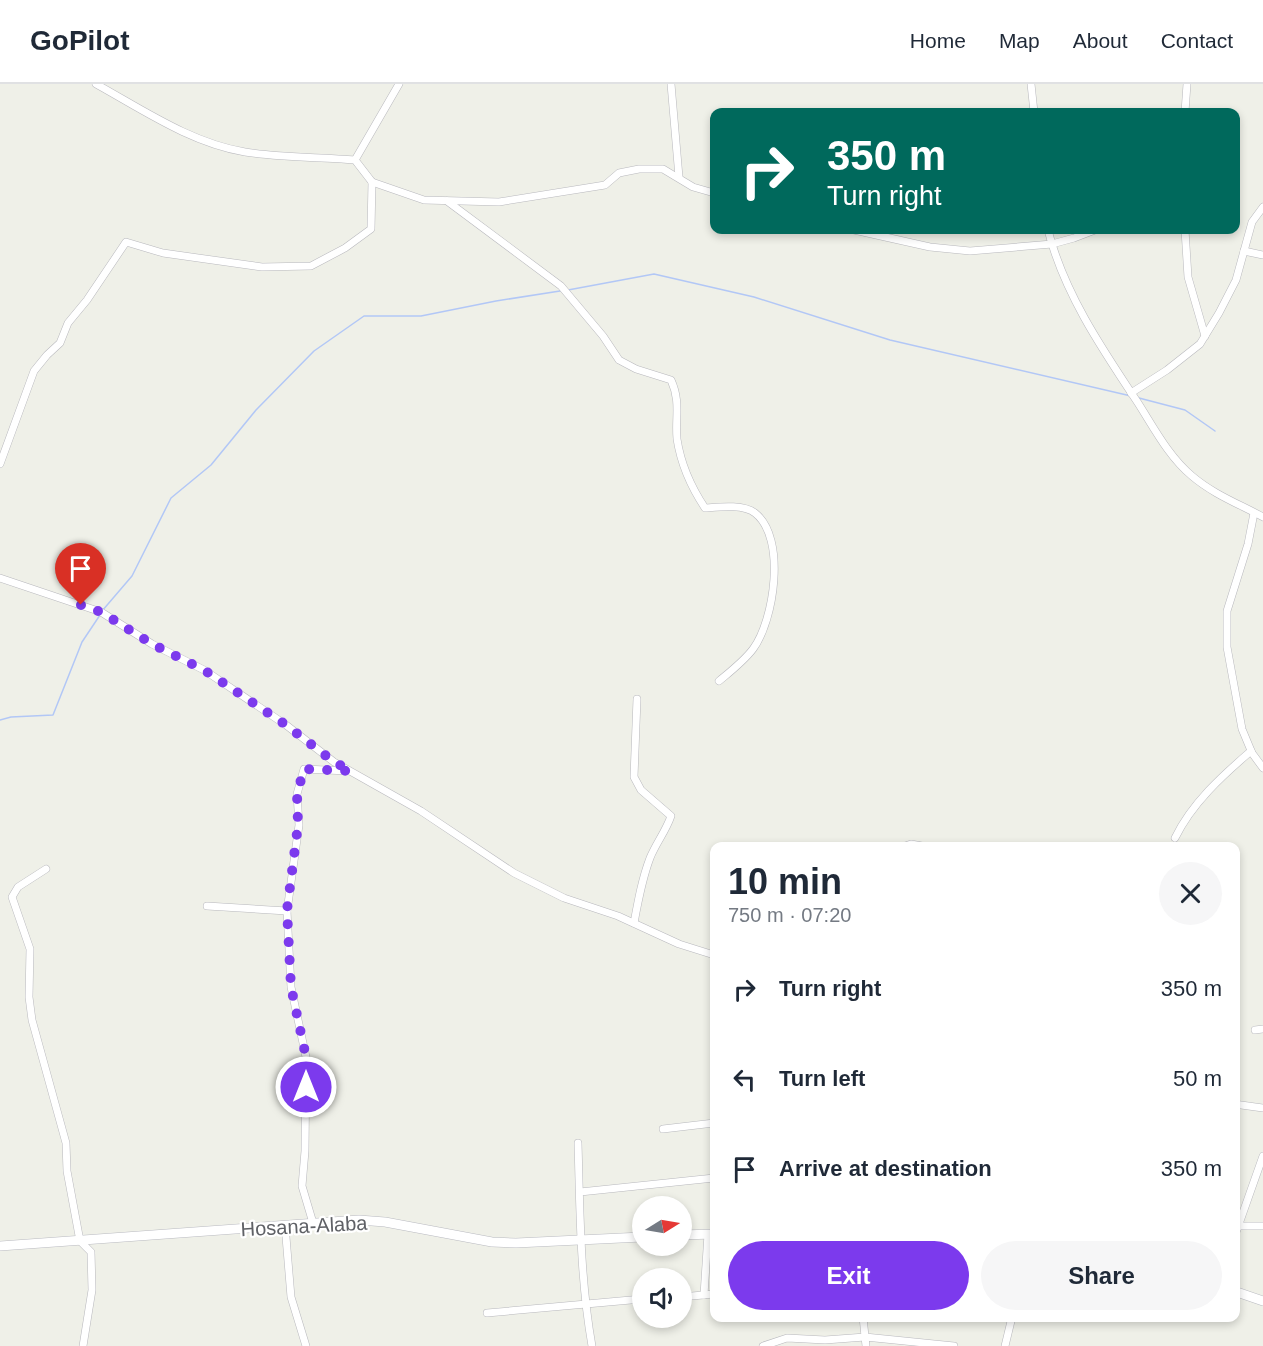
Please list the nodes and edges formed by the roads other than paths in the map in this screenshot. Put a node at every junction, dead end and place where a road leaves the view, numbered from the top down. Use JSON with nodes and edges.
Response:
{"nodes":[{"id":1,"x":96,"y":84,"type":"edge"},
{"id":2,"x":399,"y":84,"type":"edge"},
{"id":3,"x":671,"y":84,"type":"edge"},
{"id":4,"x":1031,"y":84,"type":"edge"},
{"id":5,"x":1187,"y":84,"type":"edge"},
{"id":6,"x":1034,"y":108,"type":"edge"},
{"id":7,"x":1185,"y":108,"type":"edge"},
{"id":8,"x":355,"y":160,"type":"junction"},
{"id":9,"x":679,"y":177,"type":"junction"},
{"id":10,"x":372,"y":182,"type":"junction"},
{"id":11,"x":710,"y":192,"type":"edge"},
{"id":12,"x":447,"y":201,"type":"junction"},
{"id":13,"x":1263,"y":207,"type":"edge"},
{"id":14,"x":872,"y":234,"type":"edge"},
{"id":15,"x":1049,"y":234,"type":"edge"},
{"id":16,"x":1084,"y":234,"type":"edge"},
{"id":17,"x":1185,"y":234,"type":"edge"},
{"id":18,"x":1052,"y":244,"type":"junction"},
{"id":19,"x":1244,"y":251,"type":"junction"},
{"id":20,"x":1263,"y":255,"type":"edge"},
{"id":21,"x":1205,"y":336,"type":"junction"},
{"id":22,"x":1131,"y":393,"type":"junction"},
{"id":23,"x":0,"y":464,"type":"edge"},
{"id":24,"x":1254,"y":513,"type":"junction"},
{"id":25,"x":1263,"y":518,"type":"edge"},
{"id":26,"x":0,"y":578,"type":"edge"},
{"id":27,"x":719,"y":681,"type":"dead end"},
{"id":28,"x":637,"y":699,"type":"dead end"},
{"id":29,"x":1251,"y":751,"type":"junction"},
{"id":30,"x":1263,"y":768,"type":"edge"},
{"id":31,"x":351,"y":771,"type":"junction"},
{"id":32,"x":1175,"y":838,"type":"dead end"},
{"id":33,"x":46,"y":868,"type":"dead end"},
{"id":34,"x":207,"y":906,"type":"dead end"},
{"id":35,"x":287,"y":910,"type":"junction"},
{"id":36,"x":634,"y":923,"type":"junction"},
{"id":37,"x":710,"y":954,"type":"edge"},
{"id":38,"x":1263,"y":1029,"type":"edge"},
{"id":39,"x":1255,"y":1030,"type":"dead end"},
{"id":40,"x":1240,"y":1105,"type":"edge"},
{"id":41,"x":1263,"y":1108,"type":"edge"},
{"id":42,"x":710,"y":1123,"type":"edge"},
{"id":43,"x":663,"y":1129,"type":"dead end"},
{"id":44,"x":579,"y":1143,"type":"dead end"},
{"id":45,"x":1263,"y":1156,"type":"edge"},
{"id":46,"x":710,"y":1178,"type":"edge"},
{"id":47,"x":580,"y":1192,"type":"junction"},
{"id":48,"x":1240,"y":1218,"type":"edge"},
{"id":49,"x":313,"y":1223,"type":"junction"},
{"id":50,"x":285,"y":1225,"type":"junction"},
{"id":51,"x":1240,"y":1226,"type":"edge"},
{"id":52,"x":1263,"y":1226,"type":"edge"},
{"id":53,"x":710,"y":1234,"type":"edge"},
{"id":54,"x":692,"y":1235,"type":"edge"},
{"id":55,"x":632,"y":1237,"type":"edge"},
{"id":56,"x":580,"y":1240,"type":"junction"},
{"id":57,"x":80,"y":1241,"type":"junction"},
{"id":58,"x":710,"y":1243,"type":"edge"},
{"id":59,"x":0,"y":1246,"type":"edge"},
{"id":60,"x":1240,"y":1293,"type":"edge"},
{"id":61,"x":710,"y":1294,"type":"edge"},
{"id":62,"x":704,"y":1295,"type":"junction"},
{"id":63,"x":692,"y":1296,"type":"edge"},
{"id":64,"x":632,"y":1300,"type":"edge"},
{"id":65,"x":1263,"y":1301,"type":"edge"},
{"id":66,"x":584,"y":1303,"type":"junction"},
{"id":67,"x":487,"y":1313,"type":"dead end"},
{"id":68,"x":863,"y":1322,"type":"edge"},
{"id":69,"x":1011,"y":1322,"type":"edge"},
{"id":70,"x":866,"y":1337,"type":"junction"},
{"id":71,"x":82,"y":1346,"type":"edge"},
{"id":72,"x":306,"y":1346,"type":"edge"},
{"id":73,"x":592,"y":1346,"type":"edge"},
{"id":74,"x":763,"y":1346,"type":"edge"},
{"id":75,"x":866,"y":1346,"type":"edge"},
{"id":76,"x":954,"y":1346,"type":"edge"},
{"id":77,"x":1005,"y":1346,"type":"edge"}],
"edges":[{"from":1,"to":8,"type":"street"},
{"from":2,"to":8,"type":"street"},
{"from":3,"to":9,"type":"street"},
{"from":4,"to":6,"type":"street"},
{"from":5,"to":7,"type":"street"},
{"from":8,"to":10,"type":"street"},
{"from":9,"to":11,"type":"street"},
{"from":9,"to":12,"type":"street"},
{"from":10,"to":12,"type":"street"},
{"from":10,"to":23,"type":"street"},
{"from":12,"to":27,"type":"street"},
{"from":13,"to":19,"type":"street"},
{"from":14,"to":18,"type":"street"},
{"from":15,"to":18,"type":"street"},
{"from":16,"to":18,"type":"street"},
{"from":17,"to":21,"type":"street"},
{"from":18,"to":22,"type":"street"},
{"from":19,"to":20,"type":"street"},
{"from":19,"to":21,"type":"street"},
{"from":21,"to":22,"type":"street"},
{"from":22,"to":24,"type":"street"},
{"from":24,"to":25,"type":"street"},
{"from":24,"to":29,"type":"street"},
{"from":26,"to":31,"type":"street"},
{"from":28,"to":36,"type":"street"},
{"from":29,"to":30,"type":"street"},
{"from":29,"to":32,"type":"street"},
{"from":31,"to":35,"type":"street"},
{"from":31,"to":36,"type":"street"},
{"from":33,"to":57,"type":"street"},
{"from":34,"to":35,"type":"street"},
{"from":35,"to":49,"type":"street"},
{"from":36,"to":37,"type":"street"},
{"from":38,"to":39,"type":"street"},
{"from":40,"to":41,"type":"street"},
{"from":42,"to":43,"type":"street"},
{"from":44,"to":47,"type":"street"},
{"from":45,"to":48,"type":"street"},
{"from":46,"to":47,"type":"street"},
{"from":47,"to":56,"type":"street"},
{"from":49,"to":50,"type":"main road","name":"Hosana-Alaba"},
{"from":49,"to":56,"type":"main road","name":"Hosana-Alaba"},
{"from":50,"to":57,"type":"main road","name":"Hosana-Alaba"},
{"from":50,"to":72,"type":"street"},
{"from":51,"to":52,"type":"street"},
{"from":53,"to":54,"type":"main road"},
{"from":55,"to":56,"type":"main road","name":"Hosana-Alaba"},
{"from":56,"to":66,"type":"street"},
{"from":57,"to":59,"type":"main road","name":"Hosana-Alaba"},
{"from":57,"to":71,"type":"street"},
{"from":58,"to":62,"type":"street"},
{"from":60,"to":65,"type":"main road"},
{"from":61,"to":62,"type":"street"},
{"from":62,"to":63,"type":"street"},
{"from":64,"to":66,"type":"street"},
{"from":66,"to":67,"type":"street"},
{"from":66,"to":73,"type":"street"},
{"from":68,"to":70,"type":"street"},
{"from":69,"to":77,"type":"street"},
{"from":70,"to":74,"type":"street"},
{"from":70,"to":75,"type":"street"},
{"from":70,"to":76,"type":"street"}]}
